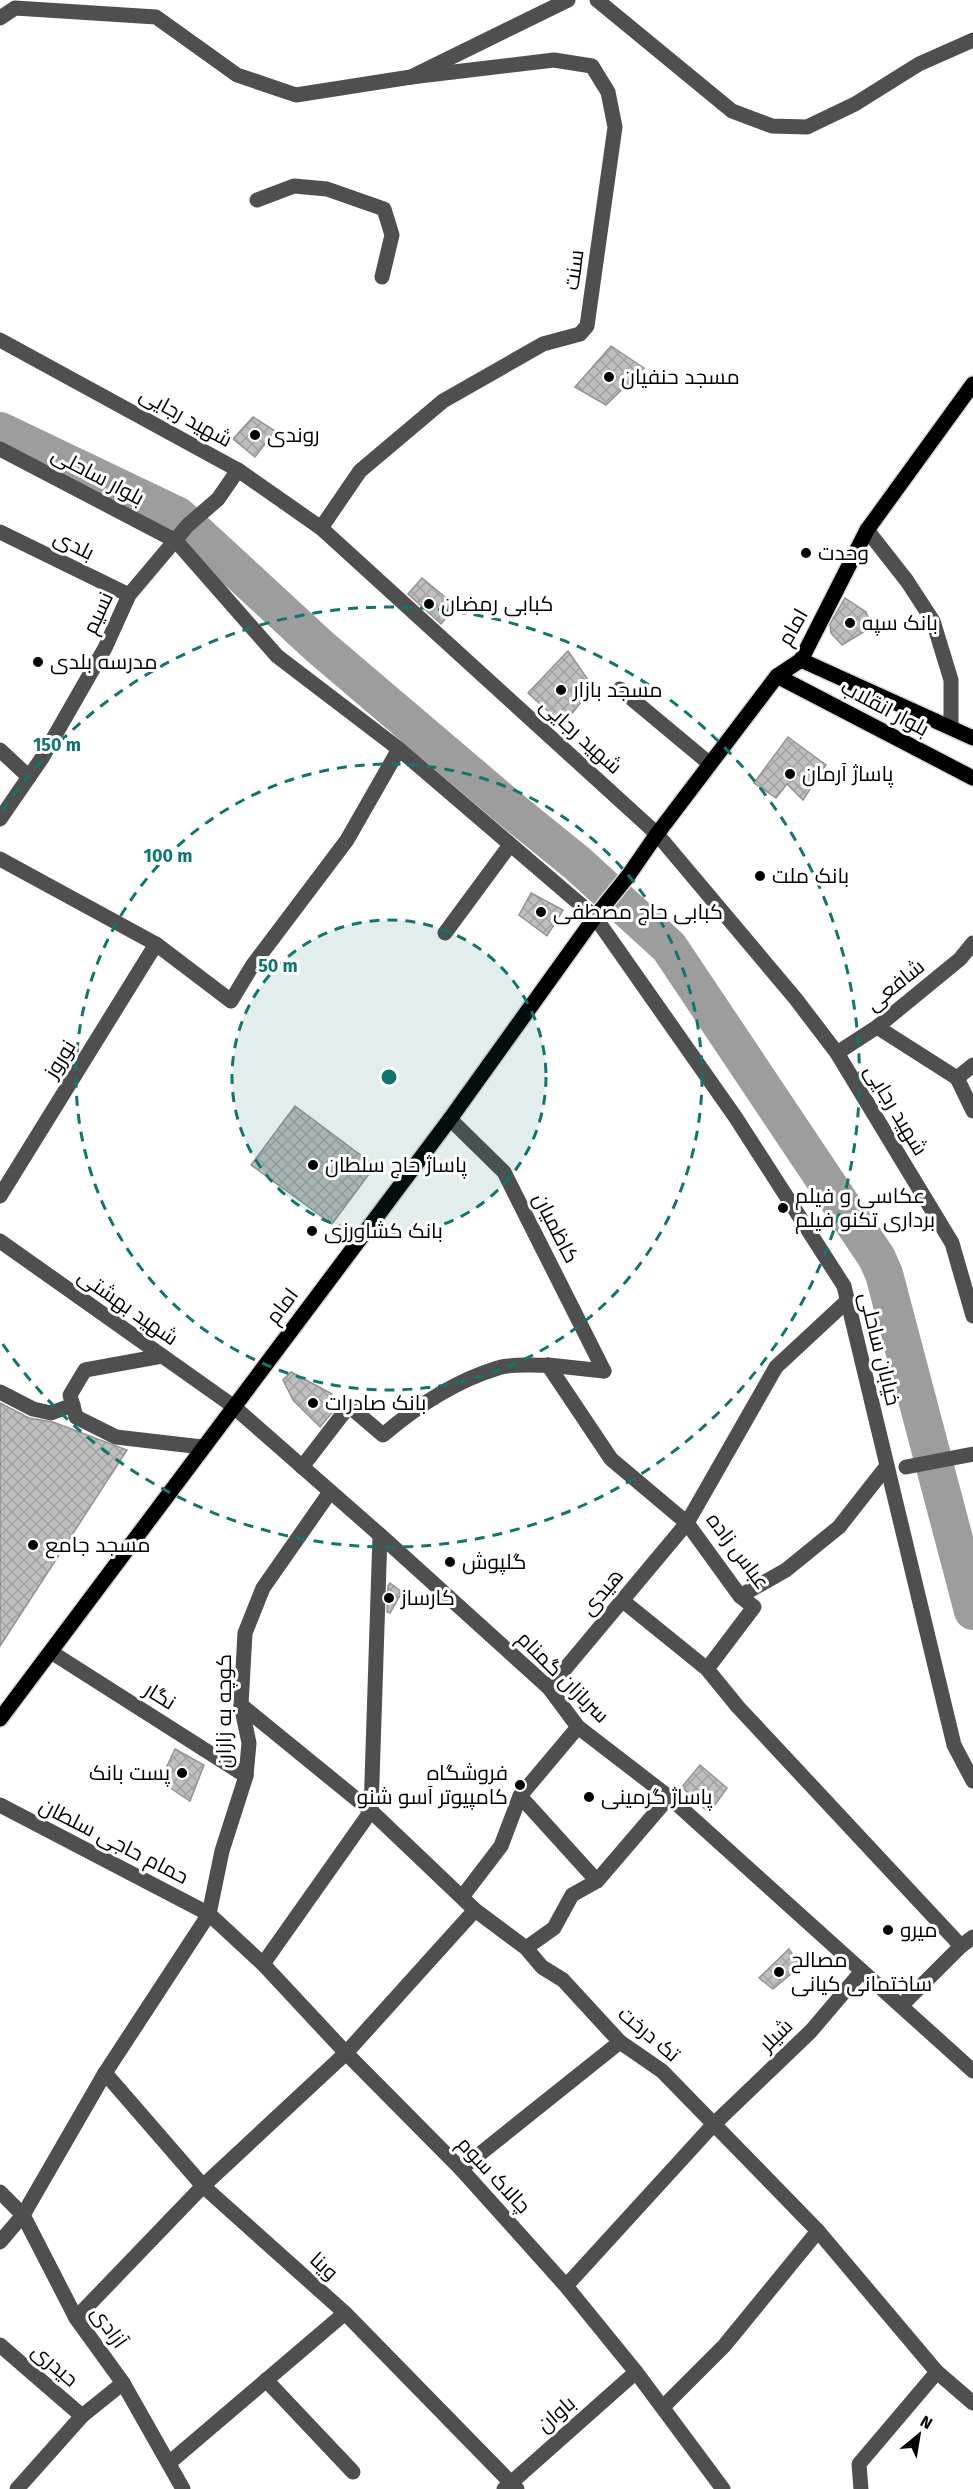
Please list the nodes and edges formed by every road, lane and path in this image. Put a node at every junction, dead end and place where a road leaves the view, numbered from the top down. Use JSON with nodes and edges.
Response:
{"nodes":[{"id":1,"x":568,"y":0,"type":"edge"},
{"id":2,"x":597,"y":0,"type":"edge"},
{"id":3,"x":8,"y":6,"type":"edge"},
{"id":4,"x":0,"y":18,"type":"edge"},
{"id":5,"x":973,"y":40,"type":"edge"},
{"id":6,"x":411,"y":76,"type":"junction"},
{"id":7,"x":257,"y":200,"type":"dead end"},
{"id":8,"x":382,"y":277,"type":"dead end"},
{"id":9,"x":0,"y":340,"type":"edge"},
{"id":10,"x":973,"y":384,"type":"edge"},
{"id":11,"x":0,"y":449,"type":"edge"},
{"id":12,"x":238,"y":470,"type":"junction"},
{"id":13,"x":321,"y":528,"type":"junction"},
{"id":14,"x":867,"y":530,"type":"junction"},
{"id":15,"x":0,"y":532,"type":"edge"},
{"id":16,"x":176,"y":541,"type":"junction"},
{"id":17,"x":129,"y":596,"type":"junction"},
{"id":18,"x":801,"y":660,"type":"junction"},
{"id":19,"x":777,"y":676,"type":"junction"},
{"id":20,"x":620,"y":689,"type":"dead end"},
{"id":21,"x":951,"y":727,"type":"junction"},
{"id":22,"x":973,"y":738,"type":"edge"},
{"id":23,"x":399,"y":749,"type":"junction"},
{"id":24,"x":0,"y":750,"type":"edge"},
{"id":25,"x":710,"y":764,"type":"junction"},
{"id":26,"x":29,"y":777,"type":"junction"},
{"id":27,"x":973,"y":778,"type":"edge"},
{"id":28,"x":0,"y":819,"type":"edge"},
{"id":29,"x":657,"y":834,"type":"junction"},
{"id":30,"x":510,"y":845,"type":"junction"},
{"id":31,"x":0,"y":859,"type":"edge"},
{"id":32,"x":595,"y":917,"type":"junction"},
{"id":33,"x":445,"y":933,"type":"dead end"},
{"id":34,"x":973,"y":943,"type":"edge"},
{"id":35,"x":156,"y":944,"type":"junction"},
{"id":36,"x":877,"y":1027,"type":"junction"},
{"id":37,"x":837,"y":1053,"type":"junction"},
{"id":38,"x":973,"y":1065,"type":"edge"},
{"id":39,"x":957,"y":1078,"type":"junction"},
{"id":40,"x":973,"y":1111,"type":"edge"},
{"id":41,"x":450,"y":1119,"type":"junction"},
{"id":42,"x":0,"y":1196,"type":"edge"},
{"id":43,"x":0,"y":1241,"type":"edge"},
{"id":44,"x":847,"y":1301,"type":"junction"},
{"id":45,"x":973,"y":1316,"type":"edge"},
{"id":46,"x":162,"y":1356,"type":"junction"},
{"id":47,"x":548,"y":1365,"type":"junction"},
{"id":48,"x":0,"y":1392,"type":"edge"},
{"id":49,"x":73,"y":1405,"type":"junction"},
{"id":50,"x":233,"y":1406,"type":"junction"},
{"id":51,"x":202,"y":1447,"type":"junction"},
{"id":52,"x":973,"y":1454,"type":"edge"},
{"id":53,"x":887,"y":1466,"type":"junction"},
{"id":54,"x":302,"y":1467,"type":"junction"},
{"id":55,"x":906,"y":1467,"type":"dead end"},
{"id":56,"x":330,"y":1492,"type":"junction"},
{"id":57,"x":687,"y":1523,"type":"junction"},
{"id":58,"x":380,"y":1535,"type":"junction"},
{"id":59,"x":740,"y":1596,"type":"junction"},
{"id":60,"x":623,"y":1601,"type":"junction"},
{"id":61,"x":51,"y":1652,"type":"junction"},
{"id":62,"x":707,"y":1669,"type":"junction"},
{"id":63,"x":549,"y":1688,"type":"junction"},
{"id":64,"x":241,"y":1705,"type":"junction"},
{"id":65,"x":0,"y":1719,"type":"edge"},
{"id":66,"x":578,"y":1727,"type":"junction"},
{"id":67,"x":246,"y":1776,"type":"junction"},
{"id":68,"x":973,"y":1781,"type":"edge"},
{"id":69,"x":520,"y":1796,"type":"junction"},
{"id":70,"x":669,"y":1797,"type":"junction"},
{"id":71,"x":0,"y":1805,"type":"edge"},
{"id":72,"x":371,"y":1811,"type":"junction"},
{"id":73,"x":597,"y":1881,"type":"junction"},
{"id":74,"x":462,"y":1897,"type":"junction"},
{"id":75,"x":475,"y":1910,"type":"junction"},
{"id":76,"x":208,"y":1914,"type":"junction"},
{"id":77,"x":967,"y":1942,"type":"edge"},
{"id":78,"x":526,"y":1948,"type":"junction"},
{"id":79,"x":263,"y":1964,"type":"junction"},
{"id":80,"x":862,"y":1971,"type":"junction"},
{"id":81,"x":900,"y":2006,"type":"junction"},
{"id":82,"x":620,"y":2042,"type":"junction"},
{"id":83,"x":346,"y":2053,"type":"junction"},
{"id":84,"x":973,"y":2071,"type":"edge"},
{"id":85,"x":105,"y":2073,"type":"junction"},
{"id":86,"x":713,"y":2124,"type":"junction"},
{"id":87,"x":461,"y":2169,"type":"junction"},
{"id":88,"x":203,"y":2186,"type":"junction"},
{"id":89,"x":0,"y":2192,"type":"edge"},
{"id":90,"x":23,"y":2215,"type":"junction"},
{"id":91,"x":818,"y":2231,"type":"junction"},
{"id":92,"x":0,"y":2242,"type":"edge"},
{"id":93,"x":566,"y":2286,"type":"junction"},
{"id":94,"x":345,"y":2313,"type":"junction"},
{"id":95,"x":76,"y":2319,"type":"junction"},
{"id":96,"x":0,"y":2345,"type":"edge"},
{"id":97,"x":636,"y":2372,"type":"junction"},
{"id":98,"x":937,"y":2372,"type":"junction"},
{"id":99,"x":266,"y":2380,"type":"junction"},
{"id":100,"x":123,"y":2383,"type":"junction"},
{"id":101,"x":973,"y":2403,"type":"edge"},
{"id":102,"x":663,"y":2407,"type":"junction"},
{"id":103,"x":82,"y":2416,"type":"junction"},
{"id":104,"x":169,"y":2463,"type":"junction"},
{"id":105,"x":353,"y":2472,"type":"dead end"},
{"id":106,"x":511,"y":2487,"type":"edge"},
{"id":107,"x":17,"y":2489,"type":"edge"},
{"id":108,"x":183,"y":2489,"type":"edge"},
{"id":109,"x":723,"y":2489,"type":"edge"},
{"id":110,"x":861,"y":2489,"type":"edge"}],
"edges":[{"from":1,"to":6,"type":"street"},
{"from":2,"to":5,"type":"street"},
{"from":3,"to":4,"type":"street"},
{"from":3,"to":6,"type":"street"},
{"from":6,"to":13,"type":"street","name":"سنت"},
{"from":7,"to":8,"type":"street"},
{"from":9,"to":12,"type":"street","name":"شهید رجایی"},
{"from":10,"to":14,"type":"main road","name":"امام"},
{"from":11,"to":16,"type":"street","name":"بلوار ساحلی"},
{"from":12,"to":13,"type":"street","name":"شهید رجایی"},
{"from":12,"to":16,"type":"street","name":"نسیم"},
{"from":13,"to":29,"type":"street","name":"شهید رجایی"},
{"from":14,"to":18,"type":"main road","name":"امام"},
{"from":14,"to":21,"type":"street"},
{"from":15,"to":17,"type":"street","name":"بلدی"},
{"from":16,"to":17,"type":"street","name":"نسیم"},
{"from":16,"to":23,"type":"street","name":"خیابان ساحلی"},
{"from":17,"to":26,"type":"street","name":"نسیم"},
{"from":18,"to":19,"type":"main road","name":"امام"},
{"from":18,"to":21,"type":"main road","name":"بلوار انقلاب"},
{"from":19,"to":25,"type":"main road","name":"امام"},
{"from":19,"to":27,"type":"main road","name":"بلوار انقلاب"},
{"from":20,"to":25,"type":"street"},
{"from":21,"to":22,"type":"main road","name":"بلوار انقلاب"},
{"from":23,"to":30,"type":"street","name":"خیابان ساحلی"},
{"from":23,"to":35,"type":"street"},
{"from":24,"to":26,"type":"street"},
{"from":25,"to":29,"type":"main road","name":"امام"},
{"from":26,"to":28,"type":"street","name":"نسیم"},
{"from":29,"to":32,"type":"main road","name":"امام"},
{"from":29,"to":37,"type":"street","name":"شهید رجایی"},
{"from":30,"to":32,"type":"street","name":"خیابان ساحلی"},
{"from":30,"to":33,"type":"street"},
{"from":31,"to":35,"type":"street"},
{"from":32,"to":41,"type":"main road","name":"امام"},
{"from":32,"to":44,"type":"street","name":"خیابان ساحلی"},
{"from":34,"to":36,"type":"street","name":"شافعی"},
{"from":35,"to":42,"type":"street","name":"نوروز"},
{"from":36,"to":37,"type":"street","name":"شافعی"},
{"from":36,"to":39,"type":"street"},
{"from":37,"to":45,"type":"street","name":"شهید رجایی"},
{"from":38,"to":39,"type":"street"},
{"from":39,"to":40,"type":"street"},
{"from":41,"to":47,"type":"street","name":"کاظمیان"},
{"from":41,"to":50,"type":"main road","name":"امام"},
{"from":43,"to":46,"type":"street","name":"شهید بهشتی"},
{"from":44,"to":53,"type":"street","name":"خیابان ساحلی"},
{"from":44,"to":57,"type":"street","name":"عباس زاده"},
{"from":46,"to":49,"type":"street"},
{"from":46,"to":50,"type":"street","name":"شهید بهشتی"},
{"from":47,"to":54,"type":"street"},
{"from":47,"to":57,"type":"street"},
{"from":48,"to":49,"type":"street"},
{"from":49,"to":51,"type":"street"},
{"from":50,"to":51,"type":"main road","name":"امام"},
{"from":50,"to":54,"type":"street","name":"سربازان گمنام"},
{"from":51,"to":61,"type":"main road","name":"امام"},
{"from":52,"to":55,"type":"street"},
{"from":53,"to":59,"type":"street"},
{"from":53,"to":68,"type":"street","name":"خیابان ساحلی"},
{"from":54,"to":56,"type":"street","name":"سربازان گمنام"},
{"from":56,"to":58,"type":"street","name":"سربازان گمنام"},
{"from":56,"to":64,"type":"street","name":"کوچه به زازان"},
{"from":57,"to":59,"type":"street","name":"عباس زاده"},
{"from":57,"to":60,"type":"street","name":"هیدی"},
{"from":58,"to":63,"type":"street","name":"سربازان گمنام"},
{"from":58,"to":72,"type":"street"},
{"from":59,"to":62,"type":"street","name":"عباس زاده"},
{"from":60,"to":62,"type":"street"},
{"from":60,"to":63,"type":"street","name":"هیدی"},
{"from":61,"to":65,"type":"main road","name":"امام"},
{"from":61,"to":67,"type":"street","name":"نگار"},
{"from":62,"to":77,"type":"street"},
{"from":63,"to":66,"type":"street","name":"سربازان گمنام"},
{"from":64,"to":67,"type":"street","name":"کوچه به زازان"},
{"from":64,"to":72,"type":"street","name":"تک درخت"},
{"from":66,"to":69,"type":"street"},
{"from":66,"to":70,"type":"street","name":"سربازان گمنام"},
{"from":67,"to":76,"type":"street","name":"کوچه به زازان"},
{"from":69,"to":73,"type":"street"},
{"from":69,"to":74,"type":"street"},
{"from":70,"to":73,"type":"street"},
{"from":70,"to":80,"type":"street","name":"سربازان گمنام"},
{"from":71,"to":76,"type":"street","name":"حمام حاجی سلطان"},
{"from":72,"to":74,"type":"street","name":"تک درخت"},
{"from":72,"to":79,"type":"street"},
{"from":73,"to":78,"type":"street"},
{"from":74,"to":75,"type":"street","name":"تک درخت"},
{"from":75,"to":78,"type":"street","name":"تک درخت"},
{"from":75,"to":83,"type":"street"},
{"from":76,"to":79,"type":"street","name":"چالاک سوم"},
{"from":76,"to":85,"type":"street"},
{"from":77,"to":81,"type":"street"},
{"from":78,"to":82,"type":"street","name":"تک درخت"},
{"from":79,"to":83,"type":"street","name":"چالاک سوم"},
{"from":80,"to":81,"type":"street","name":"سربازان گمنام"},
{"from":80,"to":86,"type":"street","name":"شیلر"},
{"from":81,"to":84,"type":"street","name":"سربازان گمنام"},
{"from":82,"to":86,"type":"street","name":"تک درخت"},
{"from":82,"to":87,"type":"street"},
{"from":83,"to":87,"type":"street","name":"چالاک سوم"},
{"from":83,"to":88,"type":"street"},
{"from":85,"to":88,"type":"street","name":"وینا"},
{"from":85,"to":90,"type":"street"},
{"from":86,"to":91,"type":"street","name":"تک درخت"},
{"from":86,"to":93,"type":"street","name":"شیلر"},
{"from":87,"to":93,"type":"street","name":"چالاک سوم"},
{"from":88,"to":94,"type":"street","name":"وینا"},
{"from":88,"to":95,"type":"street"},
{"from":89,"to":90,"type":"street","name":"آزادی"},
{"from":90,"to":92,"type":"street"},
{"from":90,"to":95,"type":"street","name":"آزادی"},
{"from":91,"to":98,"type":"street","name":"تک درخت"},
{"from":91,"to":102,"type":"street"},
{"from":93,"to":97,"type":"street","name":"چالاک سوم"},
{"from":94,"to":99,"type":"street"},
{"from":94,"to":106,"type":"street","name":"وینا"},
{"from":95,"to":100,"type":"street","name":"آزادی"},
{"from":96,"to":103,"type":"street","name":"حیدری"},
{"from":97,"to":102,"type":"street","name":"چالاک سوم"},
{"from":97,"to":106,"type":"street","name":"باوان"},
{"from":98,"to":101,"type":"street","name":"تک درخت"},
{"from":98,"to":110,"type":"street"},
{"from":99,"to":104,"type":"street"},
{"from":99,"to":105,"type":"street"},
{"from":100,"to":103,"type":"street"},
{"from":100,"to":104,"type":"street","name":"آزادی"},
{"from":102,"to":109,"type":"street","name":"چالاک سوم"},
{"from":103,"to":107,"type":"street"},
{"from":104,"to":108,"type":"street","name":"آزادی"}]}
